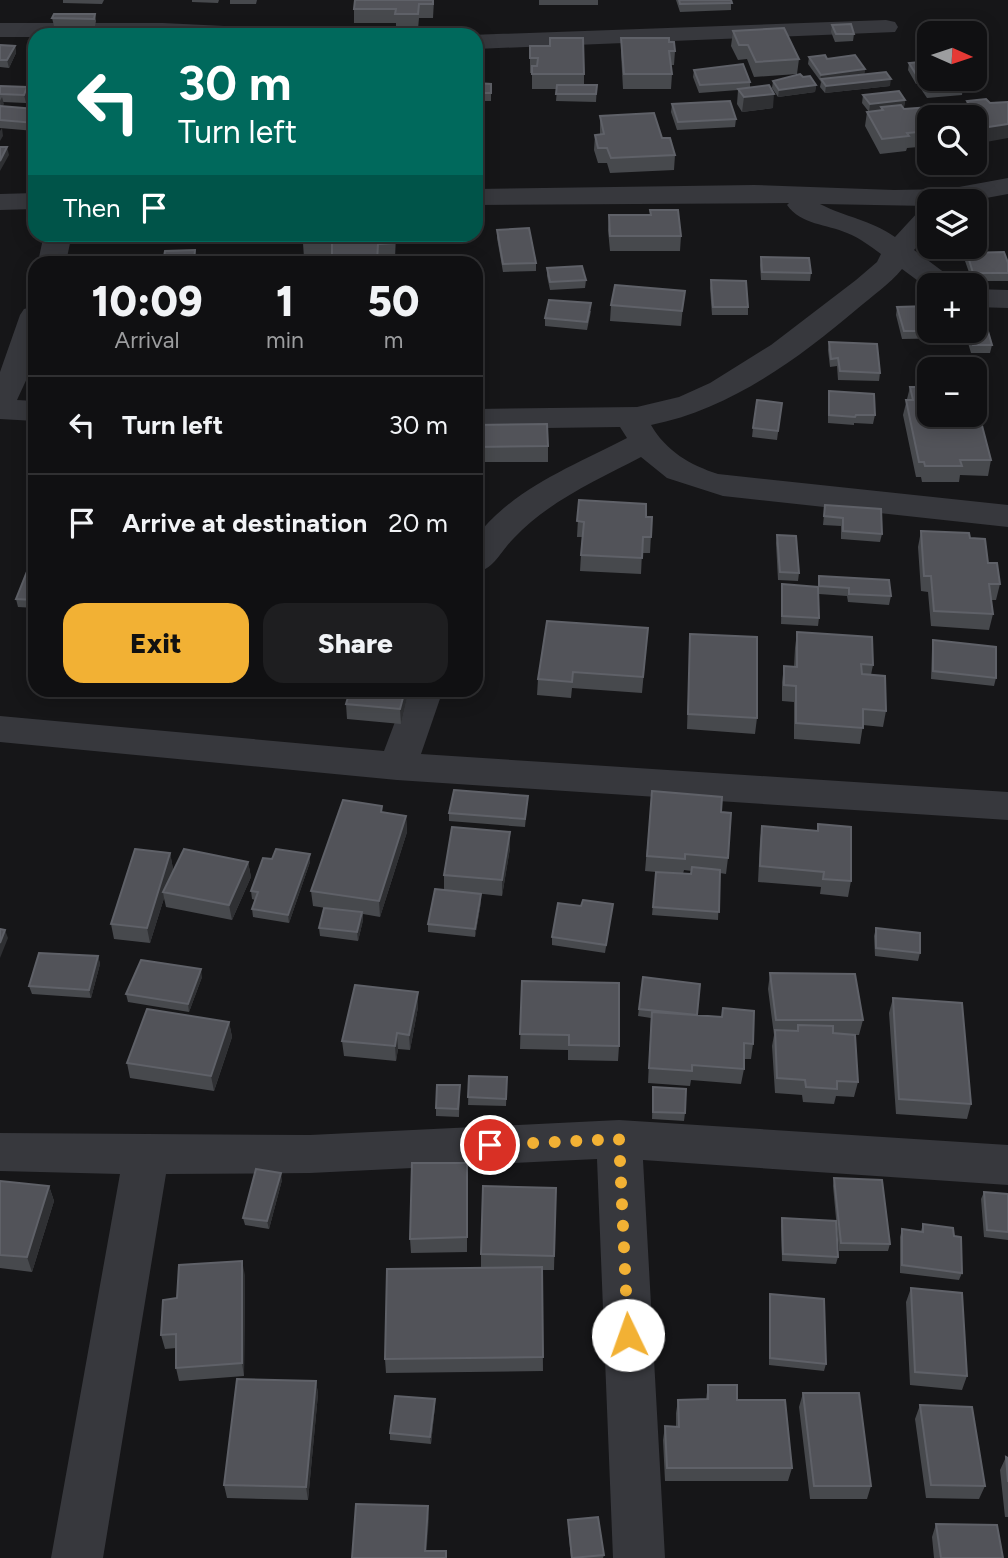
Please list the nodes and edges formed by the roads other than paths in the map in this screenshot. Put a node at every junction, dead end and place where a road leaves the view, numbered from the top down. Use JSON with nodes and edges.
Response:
{"nodes":[{"id":1,"x":162,"y":4,"type":"dead end"},
{"id":2,"x":887,"y":27,"type":"dead end"},
{"id":3,"x":146,"y":28,"type":"edge"},
{"id":4,"x":0,"y":30,"type":"edge"},
{"id":5,"x":28,"y":30,"type":"edge"},
{"id":6,"x":483,"y":41,"type":"edge"},
{"id":7,"x":1008,"y":186,"type":"edge"},
{"id":8,"x":987,"y":192,"type":"edge"},
{"id":9,"x":778,"y":195,"type":"junction"},
{"id":10,"x":483,"y":197,"type":"edge"},
{"id":11,"x":28,"y":201,"type":"edge"},
{"id":12,"x":0,"y":202,"type":"edge"},
{"id":13,"x":917,"y":204,"type":"edge"},
{"id":14,"x":917,"y":230,"type":"edge"},
{"id":15,"x":896,"y":252,"type":"junction"},
{"id":16,"x":926,"y":273,"type":"edge"},
{"id":17,"x":987,"y":298,"type":"edge"},
{"id":18,"x":1008,"y":299,"type":"edge"},
{"id":19,"x":28,"y":336,"type":"edge"},
{"id":20,"x":0,"y":403,"type":"edge"},
{"id":21,"x":0,"y":409,"type":"edge"},
{"id":22,"x":28,"y":411,"type":"edge"},
{"id":23,"x":483,"y":419,"type":"edge"},
{"id":24,"x":637,"y":429,"type":"junction"},
{"id":25,"x":1008,"y":516,"type":"edge"},
{"id":26,"x":483,"y":553,"type":"edge"},
{"id":27,"x":422,"y":697,"type":"edge"},
{"id":28,"x":0,"y":729,"type":"edge"},
{"id":29,"x":397,"y":766,"type":"junction"},
{"id":30,"x":1008,"y":806,"type":"edge"},
{"id":31,"x":619,"y":1139,"type":"junction"},
{"id":32,"x":0,"y":1152,"type":"edge"},
{"id":33,"x":146,"y":1155,"type":"junction"},
{"id":34,"x":1008,"y":1165,"type":"edge"},
{"id":35,"x":77,"y":1558,"type":"edge"},
{"id":36,"x":639,"y":1558,"type":"edge"}],
"edges":[{"from":1,"to":3,"type":"street"},
{"from":2,"to":6,"type":"street"},
{"from":4,"to":5,"type":"street"},
{"from":7,"to":8,"type":"street"},
{"from":9,"to":10,"type":"street"},
{"from":9,"to":13,"type":"street"},
{"from":9,"to":15,"type":"street"},
{"from":11,"to":12,"type":"street"},
{"from":14,"to":15,"type":"street"},
{"from":15,"to":16,"type":"street"},
{"from":15,"to":24,"type":"street"},
{"from":17,"to":18,"type":"street"},
{"from":19,"to":20,"type":"street"},
{"from":21,"to":22,"type":"street"},
{"from":23,"to":24,"type":"street"},
{"from":24,"to":25,"type":"street"},
{"from":24,"to":26,"type":"street"},
{"from":27,"to":29,"type":"street"},
{"from":28,"to":29,"type":"street"},
{"from":29,"to":30,"type":"street"},
{"from":31,"to":33,"type":"street"},
{"from":31,"to":34,"type":"street"},
{"from":31,"to":36,"type":"street"},
{"from":32,"to":33,"type":"street"},
{"from":33,"to":35,"type":"street"}]}
